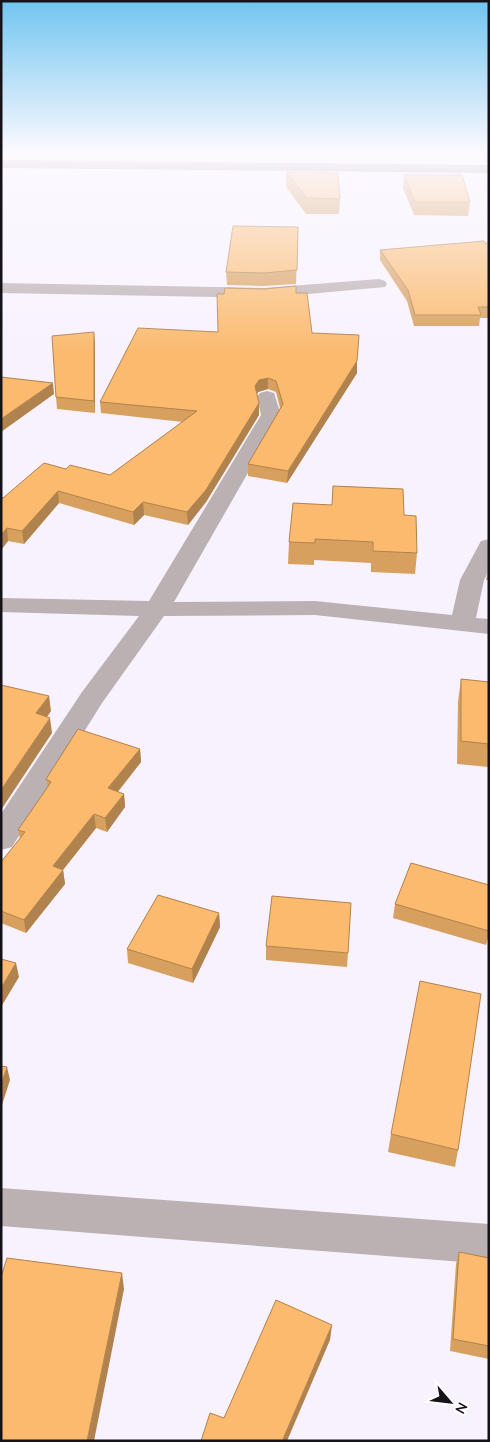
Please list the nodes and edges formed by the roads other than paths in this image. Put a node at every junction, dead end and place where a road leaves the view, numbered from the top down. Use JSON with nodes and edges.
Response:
{"nodes":[{"id":1,"x":379,"y":284,"type":"dead end"},
{"id":2,"x":1,"y":288,"type":"edge"},
{"id":3,"x":267,"y":397,"type":"dead end"},
{"id":4,"x":489,"y":546,"type":"edge"},
{"id":5,"x":1,"y":605,"type":"edge"},
{"id":6,"x":157,"y":610,"type":"junction"},
{"id":7,"x":462,"y":624,"type":"junction"},
{"id":8,"x":489,"y":627,"type":"edge"},
{"id":9,"x":1,"y":839,"type":"edge"},
{"id":10,"x":1,"y":1206,"type":"edge"},
{"id":11,"x":489,"y":1244,"type":"edge"}],
"edges":[{"from":1,"to":2,"type":"street"},
{"from":3,"to":6,"type":"street"},
{"from":4,"to":7,"type":"street"},
{"from":5,"to":6,"type":"street"},
{"from":6,"to":7,"type":"street"},
{"from":6,"to":9,"type":"street"},
{"from":7,"to":8,"type":"street"},
{"from":10,"to":11,"type":"street"}]}
